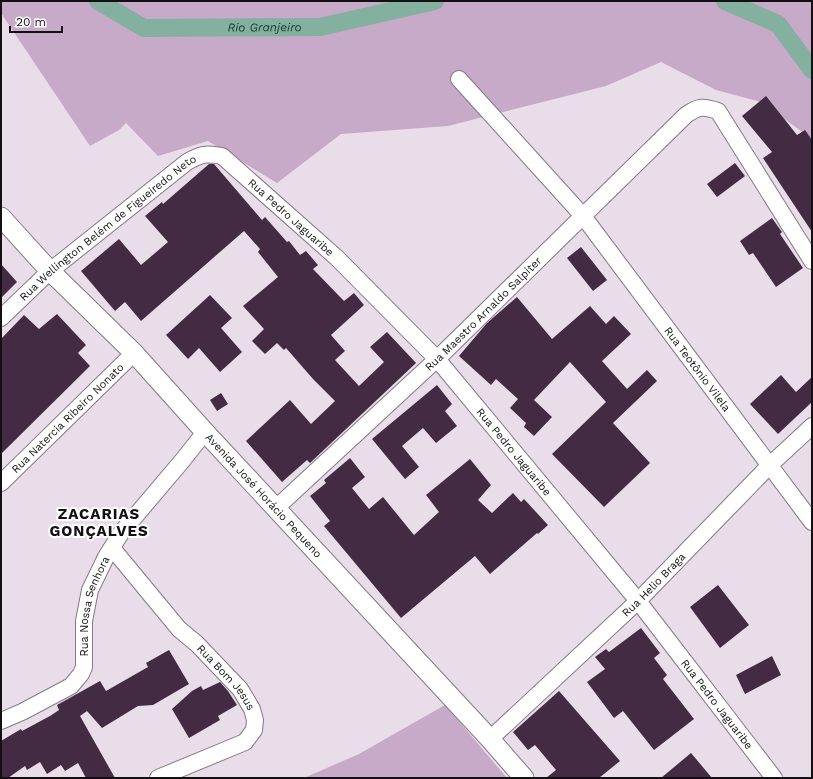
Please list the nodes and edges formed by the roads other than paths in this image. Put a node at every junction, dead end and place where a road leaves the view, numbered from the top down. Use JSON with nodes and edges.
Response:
{"nodes":[{"id":1,"x":459,"y":79,"type":"dead end"},
{"id":2,"x":222,"y":156,"type":"joint"},
{"id":3,"x":583,"y":216,"type":"junction"},
{"id":4,"x":1,"y":217,"type":"edge"},
{"id":5,"x":812,"y":260,"type":"edge"},
{"id":6,"x":50,"y":271,"type":"junction"},
{"id":7,"x":1,"y":318,"type":"edge"},
{"id":8,"x":134,"y":353,"type":"junction"},
{"id":9,"x":437,"y":359,"type":"junction"},
{"id":10,"x":812,"y":426,"type":"edge"},
{"id":11,"x":205,"y":432,"type":"junction"},
{"id":12,"x":770,"y":465,"type":"junction"},
{"id":13,"x":1,"y":483,"type":"edge"},
{"id":14,"x":276,"y":508,"type":"junction"},
{"id":15,"x":812,"y":522,"type":"edge"},
{"id":16,"x":112,"y":548,"type":"junction"},
{"id":17,"x":638,"y":601,"type":"junction"},
{"id":18,"x":1,"y":721,"type":"edge"},
{"id":19,"x":490,"y":739,"type":"junction"},
{"id":20,"x":158,"y":778,"type":"edge"},
{"id":21,"x":524,"y":778,"type":"edge"},
{"id":22,"x":774,"y":778,"type":"edge"}],
"edges":[{"from":1,"to":3,"type":"street","name":"Rua Teotônio Vilela"},
{"from":2,"to":6,"type":"street","name":"Rua Wellington Belém de Figueiredo Neto"},
{"from":2,"to":9,"type":"street","name":"Rua Pedro Jaguaribe"},
{"from":3,"to":5,"type":"street","name":"Rua Maestro Arnaldo Salpiter"},
{"from":3,"to":9,"type":"street","name":"Rua Maestro Arnaldo Salpiter"},
{"from":3,"to":12,"type":"street","name":"Rua Teotônio Vilela"},
{"from":4,"to":6,"type":"street","name":"Avenida José Horácio Pequeno"},
{"from":6,"to":7,"type":"street","name":"Rua Wellington Belém de Figueiredo Neto"},
{"from":6,"to":8,"type":"street","name":"Avenida José Horácio Pequeno"},
{"from":8,"to":11,"type":"street","name":"Avenida José Horácio Pequeno"},
{"from":8,"to":13,"type":"street","name":"Rua Natercia Ribeiro Nonato"},
{"from":9,"to":14,"type":"street","name":"Rua Maestro Arnaldo Salpiter"},
{"from":9,"to":17,"type":"street","name":"Rua Pedro Jaguaribe"},
{"from":10,"to":12,"type":"street","name":"Rua Helio Braga"},
{"from":11,"to":14,"type":"street","name":"Avenida José Horácio Pequeno"},
{"from":11,"to":16,"type":"street","name":"Rua Nossa Senhora"},
{"from":12,"to":15,"type":"street","name":"Rua Teotônio Vilela"},
{"from":12,"to":17,"type":"street","name":"Rua Helio Braga"},
{"from":14,"to":19,"type":"street","name":"Avenida José Horácio Pequeno"},
{"from":16,"to":18,"type":"street","name":"Rua Nossa Senhora"},
{"from":16,"to":20,"type":"street","name":"Rua Bom Jesus"},
{"from":17,"to":19,"type":"street","name":"Rua Helio Braga"},
{"from":17,"to":22,"type":"street","name":"Rua Pedro Jaguaribe"},
{"from":19,"to":21,"type":"street","name":"Avenida José Horácio Pequeno"}]}
